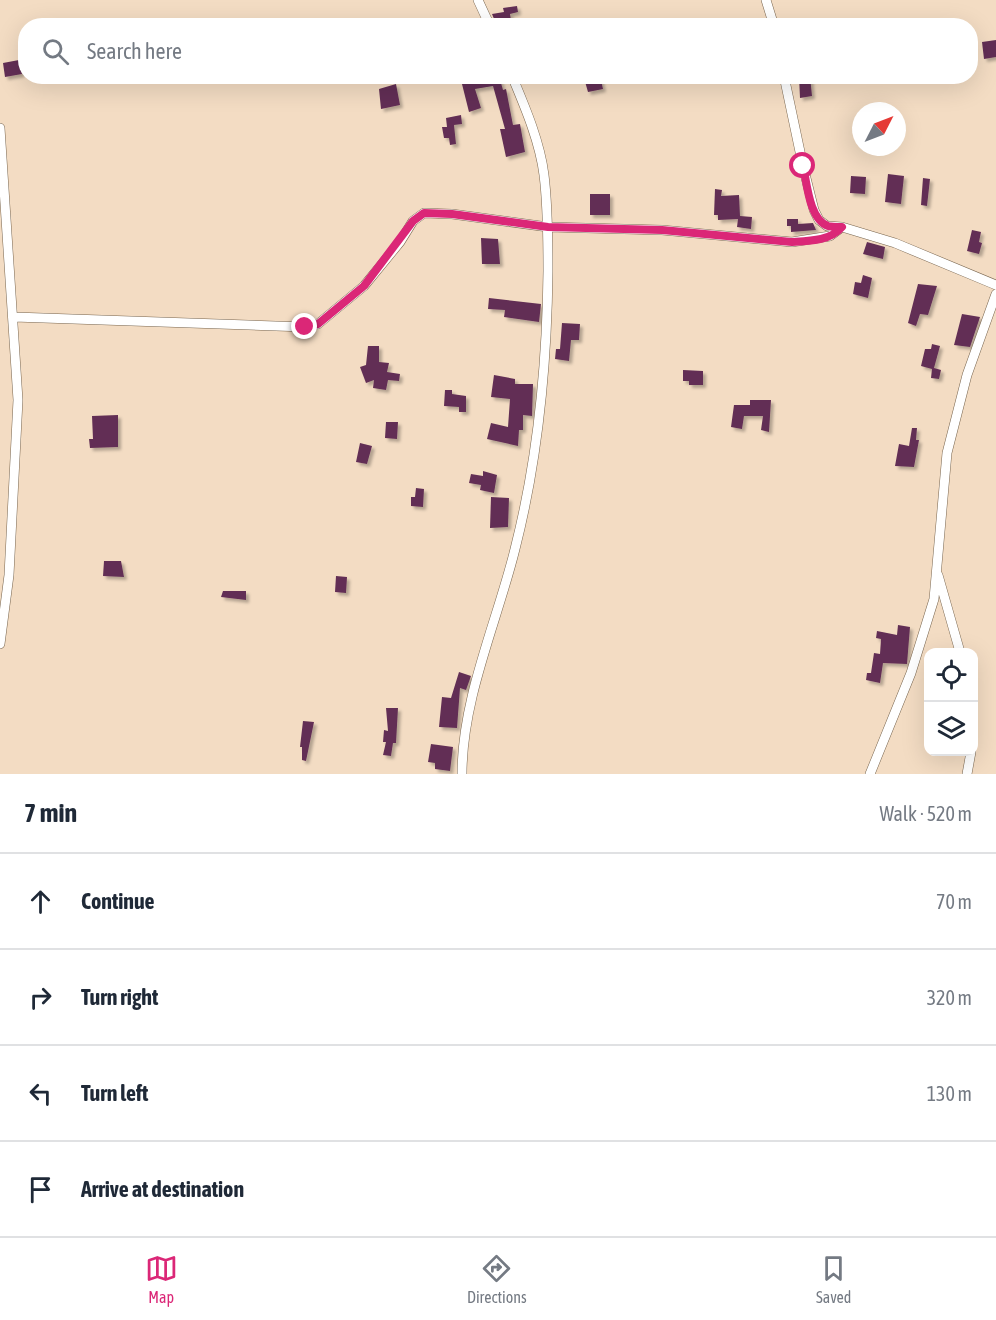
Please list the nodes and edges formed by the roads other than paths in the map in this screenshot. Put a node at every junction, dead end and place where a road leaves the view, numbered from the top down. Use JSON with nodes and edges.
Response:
{"nodes":[{"id":1,"x":478,"y":0,"type":"edge"},
{"id":2,"x":766,"y":0,"type":"edge"},
{"id":3,"x":486,"y":18,"type":"edge"},
{"id":4,"x":772,"y":18,"type":"edge"},
{"id":5,"x":515,"y":84,"type":"edge"},
{"id":6,"x":786,"y":84,"type":"edge"},
{"id":7,"x":0,"y":128,"type":"edge"},
{"id":8,"x":2,"y":156,"type":"edge"},
{"id":9,"x":548,"y":227,"type":"junction"},
{"id":10,"x":842,"y":227,"type":"junction"},
{"id":11,"x":996,"y":285,"type":"edge"},
{"id":12,"x":996,"y":294,"type":"edge"},
{"id":13,"x":14,"y":317,"type":"junction"},
{"id":14,"x":938,"y":573,"type":"junction"},
{"id":15,"x":0,"y":644,"type":"edge"},
{"id":16,"x":959,"y":648,"type":"edge"},
{"id":17,"x":970,"y":756,"type":"edge"},
{"id":18,"x":462,"y":774,"type":"edge"},
{"id":19,"x":870,"y":774,"type":"edge"},
{"id":20,"x":967,"y":774,"type":"edge"}],
"edges":[{"from":1,"to":3,"type":"street"},
{"from":2,"to":4,"type":"street"},
{"from":5,"to":9,"type":"street"},
{"from":6,"to":10,"type":"street"},
{"from":7,"to":8,"type":"street"},
{"from":8,"to":13,"type":"street"},
{"from":9,"to":10,"type":"street"},
{"from":9,"to":13,"type":"street"},
{"from":9,"to":18,"type":"street"},
{"from":10,"to":11,"type":"street"},
{"from":12,"to":14,"type":"street"},
{"from":13,"to":15,"type":"street"},
{"from":14,"to":16,"type":"street"},
{"from":14,"to":19,"type":"street"},
{"from":17,"to":20,"type":"street"}]}
